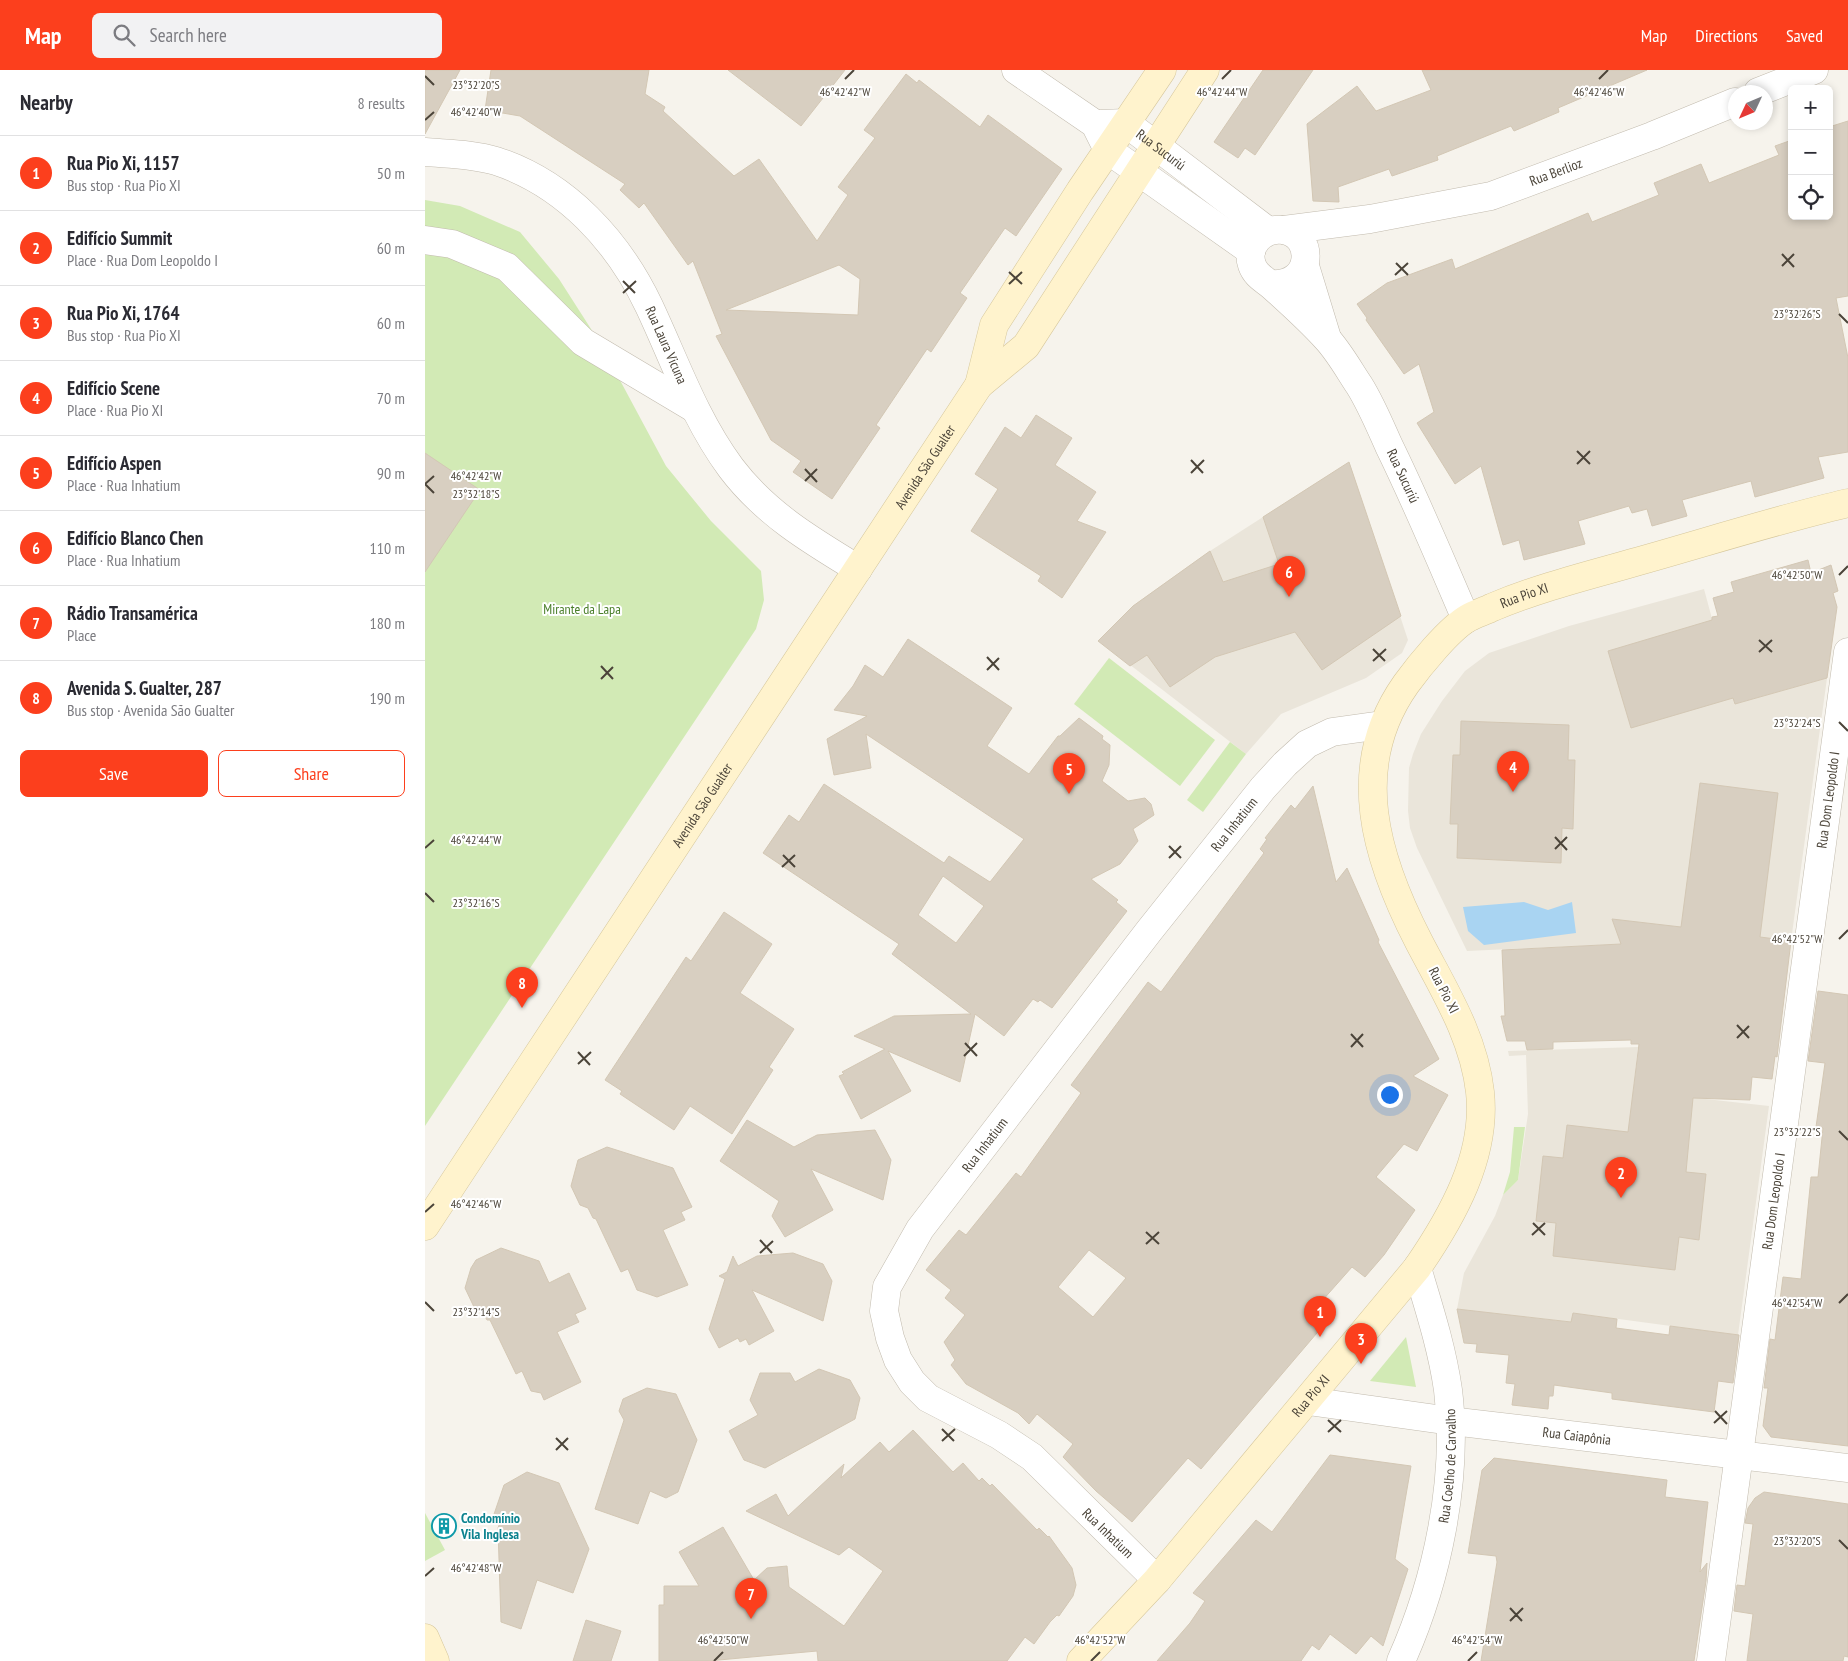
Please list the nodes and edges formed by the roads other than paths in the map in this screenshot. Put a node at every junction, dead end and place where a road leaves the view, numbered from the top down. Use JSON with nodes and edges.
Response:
{"nodes":[{"id":1,"x":1016,"y":70,"type":"edge"},
{"id":2,"x":1162,"y":70,"type":"edge"},
{"id":3,"x":1205,"y":70,"type":"edge"},
{"id":4,"x":1814,"y":70,"type":"edge"},
{"id":5,"x":1773,"y":86,"type":"edge"},
{"id":6,"x":1728,"y":105,"type":"edge"},
{"id":7,"x":1126,"y":123,"type":"junction"},
{"id":8,"x":1095,"y":124,"type":"junction"},
{"id":9,"x":1157,"y":145,"type":"junction"},
{"id":10,"x":1108,"y":150,"type":"junction"},
{"id":11,"x":425,"y":152,"type":"edge"},
{"id":12,"x":1139,"y":171,"type":"junction"},
{"id":13,"x":1370,"y":219,"type":"junction"},
{"id":14,"x":1267,"y":237,"type":"junction"},
{"id":15,"x":425,"y":240,"type":"edge"},
{"id":16,"x":1305,"y":259,"type":"junction"},
{"id":17,"x":1270,"y":284,"type":"junction"},
{"id":18,"x":1327,"y":340,"type":"junction"},
{"id":19,"x":979,"y":386,"type":"junction"},
{"id":20,"x":692,"y":407,"type":"junction"},
{"id":21,"x":1848,"y":503,"type":"edge"},
{"id":22,"x":858,"y":568,"type":"junction"},
{"id":23,"x":1467,"y":619,"type":"junction"},
{"id":24,"x":1848,"y":652,"type":"edge"},
{"id":25,"x":1382,"y":725,"type":"junction"},
{"id":26,"x":425,"y":1226,"type":"edge"},
{"id":27,"x":1417,"y":1268,"type":"junction"},
{"id":28,"x":1307,"y":1401,"type":"junction"},
{"id":29,"x":1451,"y":1421,"type":"junction"},
{"id":30,"x":1738,"y":1454,"type":"junction"},
{"id":31,"x":1848,"y":1468,"type":"edge"},
{"id":32,"x":1157,"y":1580,"type":"junction"},
{"id":33,"x":425,"y":1638,"type":"edge"},
{"id":34,"x":435,"y":1661,"type":"edge"},
{"id":35,"x":1081,"y":1661,"type":"edge"},
{"id":36,"x":1401,"y":1661,"type":"edge"},
{"id":37,"x":1711,"y":1661,"type":"edge"}],
"edges":[{"from":1,"to":8,"type":"street"},
{"from":2,"to":7,"type":"street","name":"Avenida São Gualter"},
{"from":3,"to":9,"type":"street","name":"Avenida São Gualter"},
{"from":4,"to":5,"type":"street"},
{"from":6,"to":13,"type":"street","name":"Rua Berlioz"},
{"from":7,"to":8,"type":"street","name":"Rua Sucuriú"},
{"from":7,"to":9,"type":"street","name":"Rua Sucuriú"},
{"from":7,"to":10,"type":"street","name":"Avenida São Gualter"},
{"from":8,"to":10,"type":"street"},
{"from":9,"to":12,"type":"street","name":"Avenida São Gualter"},
{"from":9,"to":14,"type":"street","name":"Rua Sucuriú"},
{"from":10,"to":12,"type":"street"},
{"from":10,"to":19,"type":"street","name":"Avenida São Gualter"},
{"from":11,"to":20,"type":"street","name":"Rua Laura Vicuna"},
{"from":12,"to":14,"type":"street"},
{"from":12,"to":19,"type":"street","name":"Avenida São Gualter"},
{"from":13,"to":14,"type":"street","name":"Rua Berlioz"},
{"from":13,"to":16,"type":"street","name":"Rua Berlioz"},
{"from":14,"to":16,"type":"street"},
{"from":14,"to":17,"type":"street"},
{"from":15,"to":20,"type":"street"},
{"from":16,"to":17,"type":"street"},
{"from":16,"to":18,"type":"street","name":"Rua Sucuriú"},
{"from":17,"to":18,"type":"street","name":"Rua Sucuriú"},
{"from":18,"to":23,"type":"street","name":"Rua Sucuriú"},
{"from":19,"to":22,"type":"street","name":"Avenida São Gualter"},
{"from":20,"to":22,"type":"street","name":"Rua Laura Vicuna"},
{"from":21,"to":23,"type":"street","name":"Rua Pio XI"},
{"from":22,"to":26,"type":"street","name":"Avenida São Gualter"},
{"from":23,"to":25,"type":"street","name":"Rua Pio XI"},
{"from":24,"to":30,"type":"street","name":"Rua Dom Leopoldo I"},
{"from":25,"to":27,"type":"street","name":"Rua Pio XI"},
{"from":25,"to":32,"type":"street","name":"Rua Inhatium"},
{"from":27,"to":28,"type":"street","name":"Rua Pio XI"},
{"from":27,"to":29,"type":"street","name":"Rua Coelho de Carvalho"},
{"from":28,"to":29,"type":"street","name":"Rua Caiapônia"},
{"from":28,"to":32,"type":"street","name":"Rua Pio XI"},
{"from":29,"to":30,"type":"street","name":"Rua Caiapônia"},
{"from":29,"to":36,"type":"street","name":"Rua Coelho de Carvalho"},
{"from":30,"to":31,"type":"street","name":"Rua Caiapônia"},
{"from":30,"to":37,"type":"street","name":"Rua Dom Leopoldo I"},
{"from":32,"to":35,"type":"street","name":"Rua Pio XI"},
{"from":33,"to":34,"type":"street"}]}
